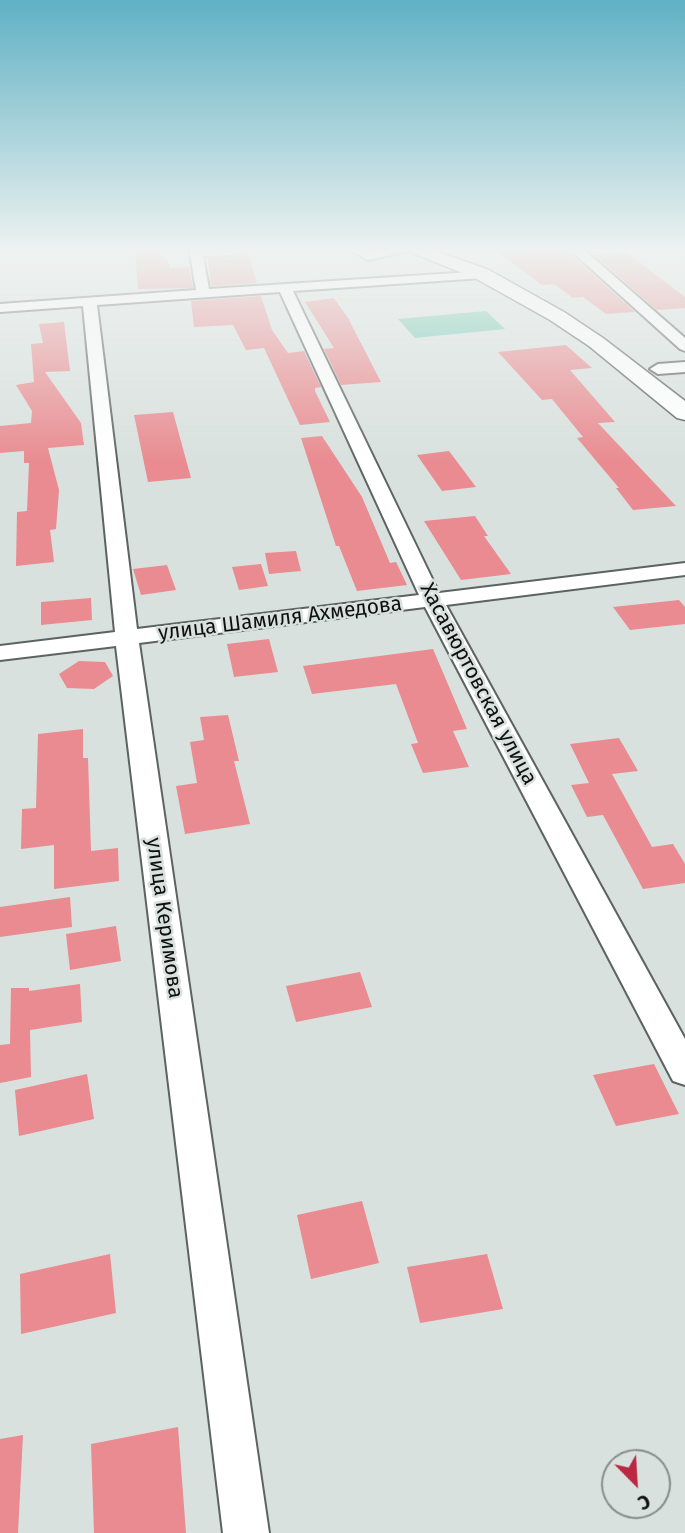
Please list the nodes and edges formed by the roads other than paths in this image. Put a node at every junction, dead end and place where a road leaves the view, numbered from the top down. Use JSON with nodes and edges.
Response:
{"nodes":[{"id":1,"x":92,"y":320,"type":"edge"},
{"id":2,"x":299,"y":320,"type":"edge"},
{"id":3,"x":562,"y":320,"type":"edge"},
{"id":4,"x":573,"y":320,"type":"edge"},
{"id":5,"x":655,"y":320,"type":"edge"},
{"id":6,"x":685,"y":346,"type":"edge"},
{"id":7,"x":685,"y":367,"type":"edge"},
{"id":8,"x":658,"y":369,"type":"dead end"},
{"id":9,"x":685,"y":398,"type":"edge"},
{"id":10,"x":685,"y":413,"type":"edge"},
{"id":11,"x":685,"y":569,"type":"edge"},
{"id":12,"x":432,"y":600,"type":"junction"},
{"id":13,"x":127,"y":639,"type":"junction"},
{"id":14,"x":0,"y":653,"type":"edge"},
{"id":15,"x":685,"y":1071,"type":"edge"},
{"id":16,"x":246,"y":1533,"type":"edge"}],
"edges":[{"from":1,"to":13,"type":"street","name":"улица Керимова"},
{"from":2,"to":12,"type":"street","name":"Хасавюртовская улица"},
{"from":3,"to":10,"type":"highway"},
{"from":4,"to":9,"type":"highway"},
{"from":5,"to":6,"type":"street"},
{"from":7,"to":8,"type":"street"},
{"from":11,"to":12,"type":"street","name":"улица Шамиля Ахмедова"},
{"from":12,"to":13,"type":"street","name":"улица Шамиля Ахмедова"},
{"from":12,"to":15,"type":"street","name":"Хасавюртовская улица"},
{"from":13,"to":14,"type":"street","name":"улица Шамиля Ахмедова"},
{"from":13,"to":16,"type":"street","name":"улица Керимова"}]}
